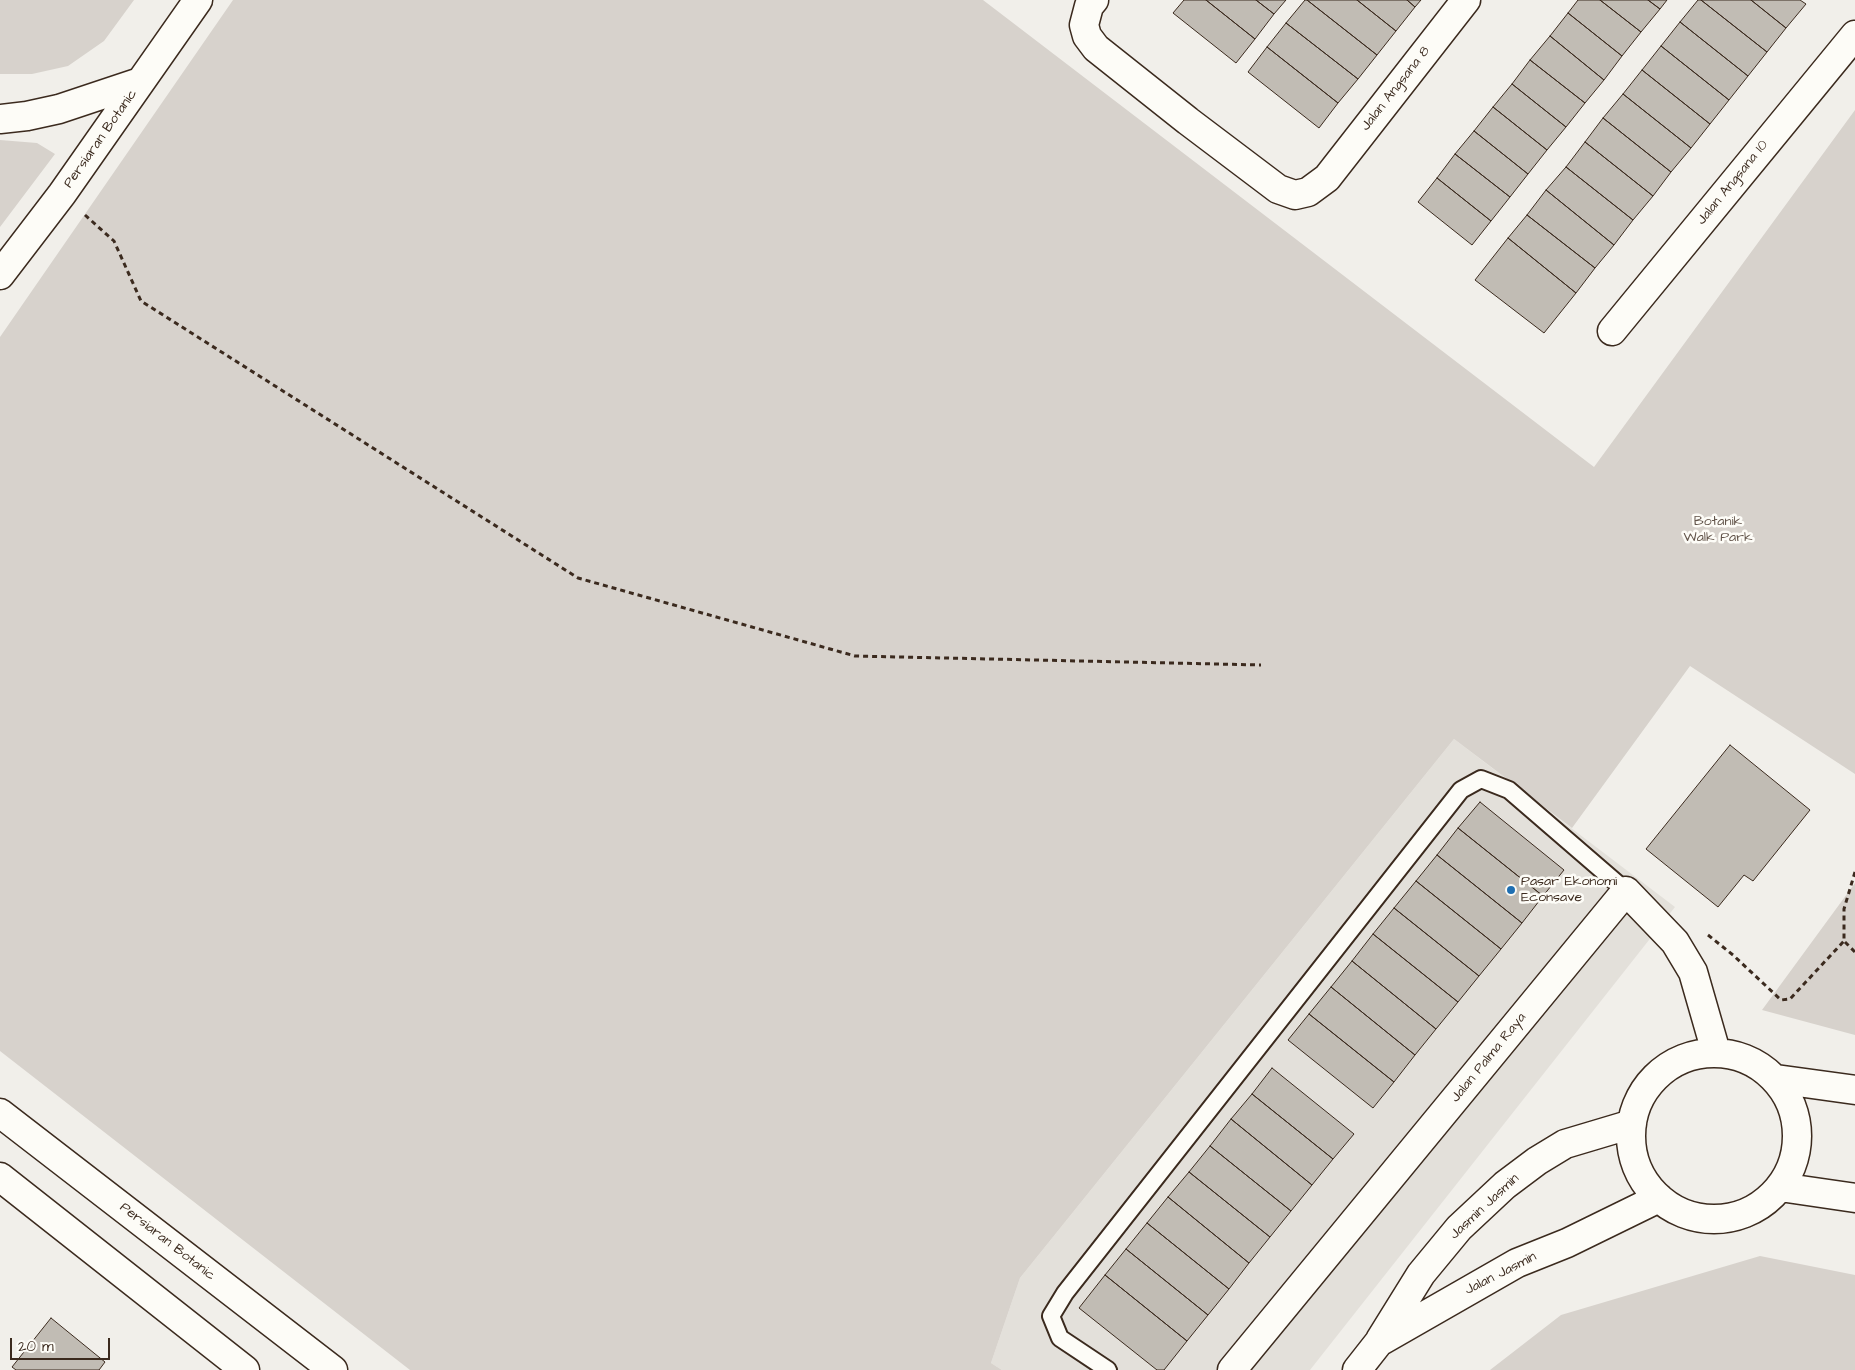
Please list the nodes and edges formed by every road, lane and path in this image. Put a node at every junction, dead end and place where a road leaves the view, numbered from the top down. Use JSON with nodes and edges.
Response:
{"nodes":[{"id":1,"x":198,"y":0,"type":"edge"},
{"id":2,"x":1466,"y":0,"type":"edge"},
{"id":3,"x":1092,"y":3,"type":"edge"},
{"id":4,"x":1855,"y":35,"type":"edge"},
{"id":5,"x":140,"y":82,"type":"junction"},
{"id":6,"x":0,"y":119,"type":"edge"},
{"id":7,"x":62,"y":194,"type":"junction"},
{"id":8,"x":0,"y":275,"type":"edge"},
{"id":9,"x":1612,"y":331,"type":"dead end"},
{"id":10,"x":1262,"y":665,"type":"dead end"},
{"id":11,"x":1855,"y":872,"type":"edge"},
{"id":12,"x":1626,"y":891,"type":"junction"},
{"id":13,"x":1701,"y":929,"type":"dead end"},
{"id":14,"x":1844,"y":941,"type":"junction"},
{"id":15,"x":1855,"y":952,"type":"edge"},
{"id":16,"x":1716,"y":1052,"type":"junction"},
{"id":17,"x":1776,"y":1079,"type":"junction"},
{"id":18,"x":1855,"y":1090,"type":"edge"},
{"id":19,"x":0,"y":1113,"type":"edge"},
{"id":20,"x":1632,"y":1124,"type":"junction"},
{"id":21,"x":0,"y":1177,"type":"edge"},
{"id":22,"x":1780,"y":1187,"type":"junction"},
{"id":23,"x":1659,"y":1198,"type":"junction"},
{"id":24,"x":1855,"y":1198,"type":"edge"},
{"id":25,"x":1379,"y":1342,"type":"junction"},
{"id":26,"x":245,"y":1370,"type":"edge"},
{"id":27,"x":333,"y":1370,"type":"edge"},
{"id":28,"x":1108,"y":1370,"type":"edge"},
{"id":29,"x":1232,"y":1370,"type":"edge"},
{"id":30,"x":1357,"y":1370,"type":"edge"}],
"edges":[{"from":1,"to":5,"type":"street","name":"Persiaran Botanic"},
{"from":2,"to":3,"type":"street","name":"Jalan Angsana 8"},
{"from":4,"to":9,"type":"street","name":"Jalan Angsana 10"},
{"from":5,"to":6,"type":"street"},
{"from":5,"to":7,"type":"street","name":"Persiaran Botanic"},
{"from":7,"to":8,"type":"street","name":"Persiaran Botanic"},
{"from":7,"to":10,"type":"path"},
{"from":11,"to":14,"type":"path"},
{"from":12,"to":16,"type":"street"},
{"from":12,"to":28,"type":"lane"},
{"from":12,"to":29,"type":"street","name":"Jalan Palma Raya"},
{"from":13,"to":14,"type":"path"},
{"from":14,"to":15,"type":"path"},
{"from":16,"to":17,"type":"street"},
{"from":16,"to":20,"type":"street"},
{"from":17,"to":18,"type":"street"},
{"from":17,"to":22,"type":"street"},
{"from":19,"to":27,"type":"street","name":"Persiaran Botanic"},
{"from":20,"to":23,"type":"street"},
{"from":20,"to":25,"type":"street","name":"Jasmin Jasmin"},
{"from":21,"to":26,"type":"street"},
{"from":22,"to":23,"type":"street"},
{"from":22,"to":24,"type":"street"},
{"from":23,"to":25,"type":"street","name":"Jalan Jasmin"},
{"from":25,"to":30,"type":"street","name":"Jalan Jasmin"}]}
